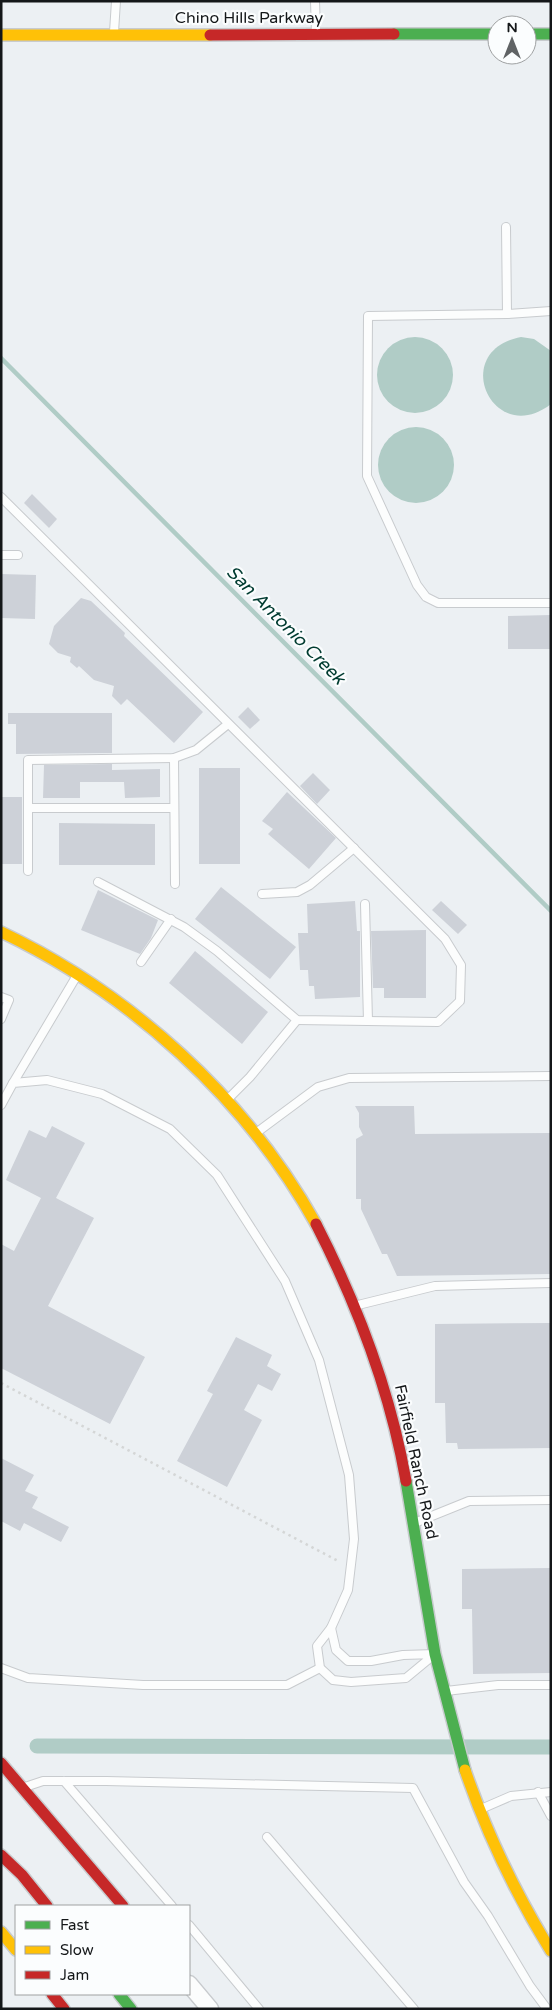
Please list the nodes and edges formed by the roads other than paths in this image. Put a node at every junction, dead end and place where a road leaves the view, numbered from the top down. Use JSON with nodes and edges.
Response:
{"nodes":[{"id":1,"x":116,"y":1,"type":"edge"},
{"id":2,"x":315,"y":1,"type":"edge"},
{"id":3,"x":316,"y":34,"type":"junction"},
{"id":4,"x":487,"y":34,"type":"edge"},
{"id":5,"x":537,"y":34,"type":"edge"},
{"id":6,"x":551,"y":34,"type":"edge"},
{"id":7,"x":1,"y":35,"type":"edge"},
{"id":8,"x":114,"y":35,"type":"junction"},
{"id":9,"x":506,"y":227,"type":"dead end"},
{"id":10,"x":551,"y":311,"type":"edge"},
{"id":11,"x":507,"y":314,"type":"junction"},
{"id":12,"x":2,"y":496,"type":"edge"},
{"id":13,"x":1,"y":555,"type":"edge"},
{"id":14,"x":18,"y":555,"type":"dead end"},
{"id":15,"x":551,"y":603,"type":"edge"},
{"id":16,"x":228,"y":724,"type":"junction"},
{"id":17,"x":174,"y":758,"type":"junction"},
{"id":18,"x":28,"y":808,"type":"junction"},
{"id":19,"x":174,"y":808,"type":"junction"},
{"id":20,"x":354,"y":848,"type":"junction"},
{"id":21,"x":28,"y":871,"type":"dead end"},
{"id":22,"x":98,"y":882,"type":"dead end"},
{"id":23,"x":175,"y":884,"type":"dead end"},
{"id":24,"x":262,"y":894,"type":"dead end"},
{"id":25,"x":364,"y":904,"type":"dead end"},
{"id":26,"x":172,"y":919,"type":"junction"},
{"id":27,"x":1,"y":932,"type":"edge"},
{"id":28,"x":141,"y":962,"type":"dead end"},
{"id":29,"x":78,"y":974,"type":"junction"},
{"id":30,"x":1,"y":997,"type":"edge"},
{"id":31,"x":1,"y":1019,"type":"edge"},
{"id":32,"x":298,"y":1020,"type":"junction"},
{"id":33,"x":368,"y":1021,"type":"junction"},
{"id":34,"x":551,"y":1076,"type":"edge"},
{"id":35,"x":13,"y":1083,"type":"junction"},
{"id":36,"x":227,"y":1100,"type":"junction"},
{"id":37,"x":1,"y":1105,"type":"edge"},
{"id":38,"x":256,"y":1133,"type":"junction"},
{"id":39,"x":551,"y":1283,"type":"edge"},
{"id":40,"x":356,"y":1306,"type":"junction"},
{"id":41,"x":551,"y":1500,"type":"edge"},
{"id":42,"x":413,"y":1524,"type":"junction"},
{"id":43,"x":331,"y":1628,"type":"junction"},
{"id":44,"x":435,"y":1654,"type":"junction"},
{"id":45,"x":1,"y":1668,"type":"edge"},
{"id":46,"x":320,"y":1668,"type":"junction"},
{"id":47,"x":551,"y":1685,"type":"edge"},
{"id":48,"x":444,"y":1692,"type":"junction"},
{"id":49,"x":1,"y":1763,"type":"edge"},
{"id":50,"x":64,"y":1781,"type":"junction"},
{"id":51,"x":23,"y":1788,"type":"junction"},
{"id":52,"x":538,"y":1792,"type":"junction"},
{"id":53,"x":551,"y":1792,"type":"edge"},
{"id":54,"x":477,"y":1810,"type":"junction"},
{"id":55,"x":551,"y":1816,"type":"edge"},
{"id":56,"x":267,"y":1837,"type":"dead end"},
{"id":57,"x":1,"y":1855,"type":"edge"},
{"id":58,"x":46,"y":1905,"type":"edge"},
{"id":59,"x":122,"y":1905,"type":"edge"},
{"id":60,"x":171,"y":1905,"type":"edge"},
{"id":61,"x":190,"y":1926,"type":"edge"},
{"id":62,"x":1,"y":1932,"type":"edge"},
{"id":63,"x":15,"y":1949,"type":"edge"},
{"id":64,"x":551,"y":1951,"type":"edge"},
{"id":65,"x":190,"y":1985,"type":"edge"},
{"id":66,"x":53,"y":1995,"type":"edge"},
{"id":67,"x":120,"y":1995,"type":"edge"},
{"id":68,"x":64,"y":2009,"type":"edge"},
{"id":69,"x":131,"y":2009,"type":"edge"},
{"id":70,"x":210,"y":2009,"type":"edge"},
{"id":71,"x":258,"y":2009,"type":"edge"},
{"id":72,"x":414,"y":2009,"type":"edge"},
{"id":73,"x":547,"y":2009,"type":"edge"}],
"edges":[{"from":1,"to":8,"type":"lane"},
{"from":2,"to":3,"type":"lane"},
{"from":3,"to":4,"type":"main road","name":"Chino Hills Parkway"},
{"from":3,"to":8,"type":"main road","name":"Chino Hills Parkway"},
{"from":5,"to":6,"type":"main road"},
{"from":7,"to":8,"type":"main road","name":"Chino Hills Parkway"},
{"from":9,"to":11,"type":"lane"},
{"from":10,"to":11,"type":"lane"},
{"from":11,"to":15,"type":"lane"},
{"from":12,"to":16,"type":"lane"},
{"from":13,"to":14,"type":"lane"},
{"from":16,"to":17,"type":"lane"},
{"from":16,"to":20,"type":"lane"},
{"from":17,"to":18,"type":"lane"},
{"from":17,"to":19,"type":"lane"},
{"from":18,"to":19,"type":"lane"},
{"from":18,"to":21,"type":"lane"},
{"from":19,"to":23,"type":"lane"},
{"from":20,"to":24,"type":"lane"},
{"from":20,"to":33,"type":"lane"},
{"from":22,"to":26,"type":"lane"},
{"from":25,"to":33,"type":"lane"},
{"from":26,"to":28,"type":"lane"},
{"from":26,"to":32,"type":"lane"},
{"from":27,"to":29,"type":"main road","name":"Fairfield Ranch Road"},
{"from":29,"to":35,"type":"lane"},
{"from":29,"to":36,"type":"main road","name":"Fairfield Ranch Road"},
{"from":30,"to":31,"type":"lane"},
{"from":32,"to":33,"type":"lane"},
{"from":32,"to":36,"type":"lane"},
{"from":34,"to":38,"type":"lane"},
{"from":35,"to":37,"type":"lane"},
{"from":35,"to":43,"type":"lane"},
{"from":36,"to":38,"type":"main road","name":"Fairfield Ranch Road"},
{"from":38,"to":40,"type":"main road","name":"Fairfield Ranch Road"},
{"from":39,"to":40,"type":"lane"},
{"from":40,"to":42,"type":"main road","name":"Fairfield Ranch Road"},
{"from":41,"to":42,"type":"lane"},
{"from":42,"to":44,"type":"main road","name":"Fairfield Ranch Road"},
{"from":43,"to":44,"type":"lane"},
{"from":43,"to":46,"type":"lane"},
{"from":44,"to":46,"type":"lane"},
{"from":44,"to":48,"type":"main road","name":"Fairfield Ranch Road"},
{"from":45,"to":46,"type":"lane"},
{"from":47,"to":48,"type":"lane"},
{"from":48,"to":54,"type":"main road","name":"Fairfield Ranch Road"},
{"from":49,"to":51,"type":"main road"},
{"from":50,"to":51,"type":"lane"},
{"from":50,"to":60,"type":"lane"},
{"from":50,"to":73,"type":"lane"},
{"from":51,"to":59,"type":"main road"},
{"from":52,"to":53,"type":"lane"},
{"from":52,"to":54,"type":"lane"},
{"from":52,"to":55,"type":"lane"},
{"from":54,"to":64,"type":"main road","name":"Fairfield Ranch Road"},
{"from":56,"to":72,"type":"lane"},
{"from":57,"to":58,"type":"main road"},
{"from":61,"to":71,"type":"lane"},
{"from":62,"to":63,"type":"main road"},
{"from":65,"to":70,"type":"street"},
{"from":66,"to":68,"type":"main road"},
{"from":67,"to":69,"type":"main road"}]}
